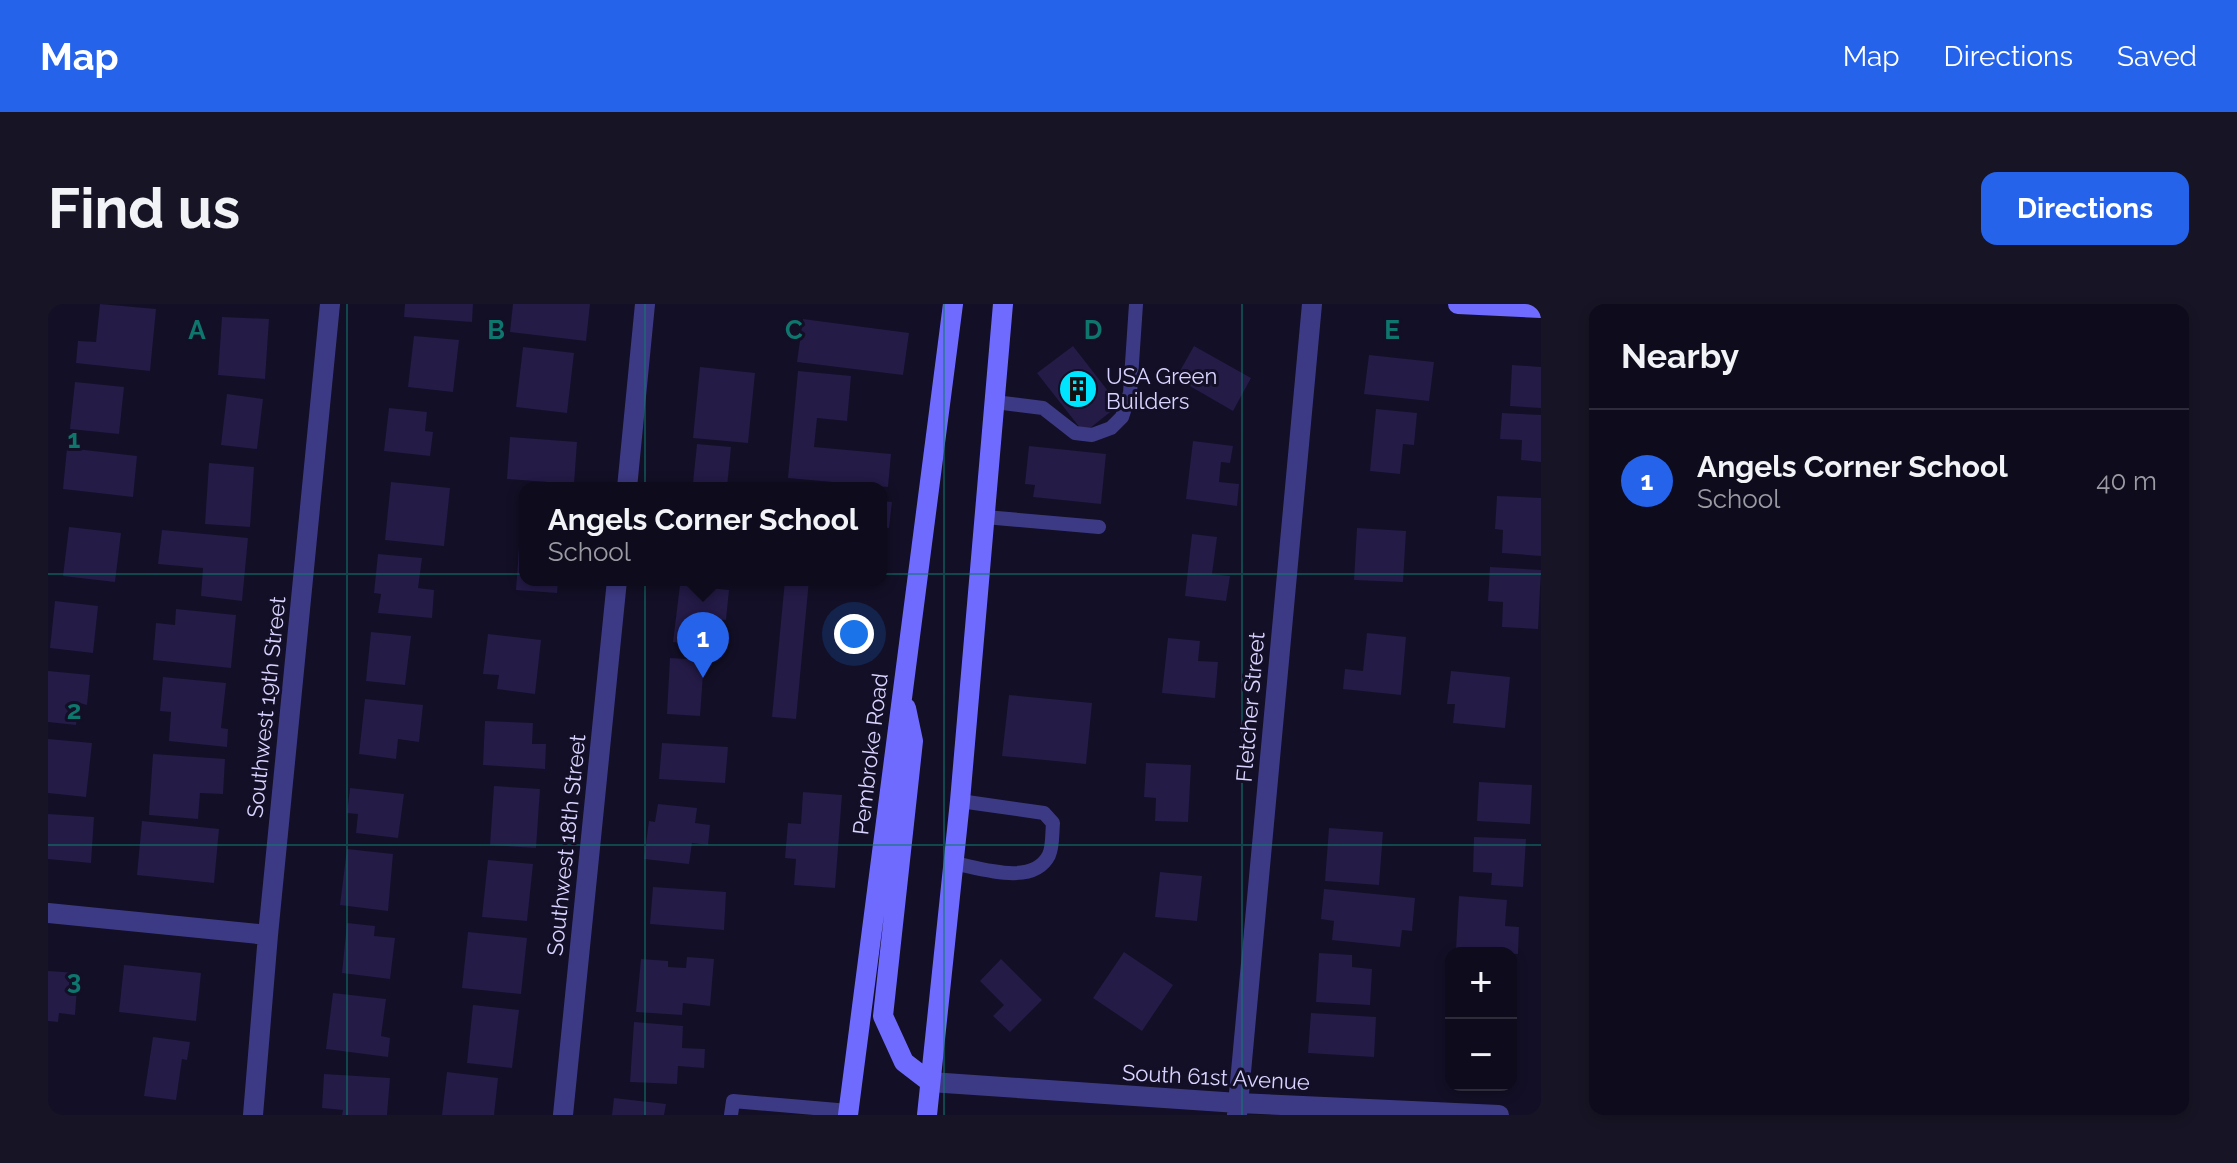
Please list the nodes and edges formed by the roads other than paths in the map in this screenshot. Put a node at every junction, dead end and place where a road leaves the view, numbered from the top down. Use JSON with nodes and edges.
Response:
{"nodes":[{"id":1,"x":330,"y":304,"type":"edge"},
{"id":2,"x":645,"y":304,"type":"edge"},
{"id":3,"x":953,"y":304,"type":"edge"},
{"id":4,"x":1003,"y":304,"type":"edge"},
{"id":5,"x":1136,"y":304,"type":"edge"},
{"id":6,"x":1312,"y":304,"type":"edge"},
{"id":7,"x":1458,"y":304,"type":"edge"},
{"id":8,"x":1541,"y":308,"type":"edge"},
{"id":9,"x":995,"y":402,"type":"junction"},
{"id":10,"x":628,"y":482,"type":"edge"},
{"id":11,"x":985,"y":517,"type":"junction"},
{"id":12,"x":1099,"y":527,"type":"dead end"},
{"id":13,"x":616,"y":586,"type":"edge"},
{"id":14,"x":903,"y":692,"type":"junction"},
{"id":15,"x":960,"y":801,"type":"junction"},
{"id":16,"x":953,"y":863,"type":"junction"},
{"id":17,"x":48,"y":913,"type":"edge"},
{"id":18,"x":268,"y":935,"type":"junction"},
{"id":19,"x":930,"y":1082,"type":"junction"},
{"id":20,"x":1237,"y":1109,"type":"edge"},
{"id":21,"x":848,"y":1113,"type":"edge"},
{"id":22,"x":253,"y":1115,"type":"edge"},
{"id":23,"x":563,"y":1115,"type":"edge"},
{"id":24,"x":731,"y":1115,"type":"edge"},
{"id":25,"x":927,"y":1115,"type":"edge"},
{"id":26,"x":1499,"y":1115,"type":"edge"}],
"edges":[{"from":1,"to":18,"type":"street","name":"Southwest 19th Street"},
{"from":2,"to":10,"type":"street"},
{"from":3,"to":14,"type":"main road","name":"Pembroke Road"},
{"from":4,"to":9,"type":"main road"},
{"from":5,"to":9,"type":"lane"},
{"from":6,"to":20,"type":"street","name":"Fletcher Street"},
{"from":7,"to":8,"type":"main road"},
{"from":9,"to":11,"type":"main road"},
{"from":11,"to":12,"type":"lane"},
{"from":11,"to":15,"type":"main road"},
{"from":13,"to":23,"type":"street","name":"Southwest 18th Street"},
{"from":14,"to":19,"type":"main road"},
{"from":14,"to":21,"type":"main road","name":"Pembroke Road"},
{"from":15,"to":16,"type":"main road"},
{"from":15,"to":16,"type":"lane"},
{"from":16,"to":19,"type":"main road"},
{"from":17,"to":18,"type":"street"},
{"from":18,"to":22,"type":"street","name":"Southwest 19th Street"},
{"from":19,"to":20,"type":"street","name":"South 61st Avenue"},
{"from":19,"to":25,"type":"main road"},
{"from":20,"to":26,"type":"street","name":"South 61st Avenue"},
{"from":21,"to":24,"type":"lane"}]}
